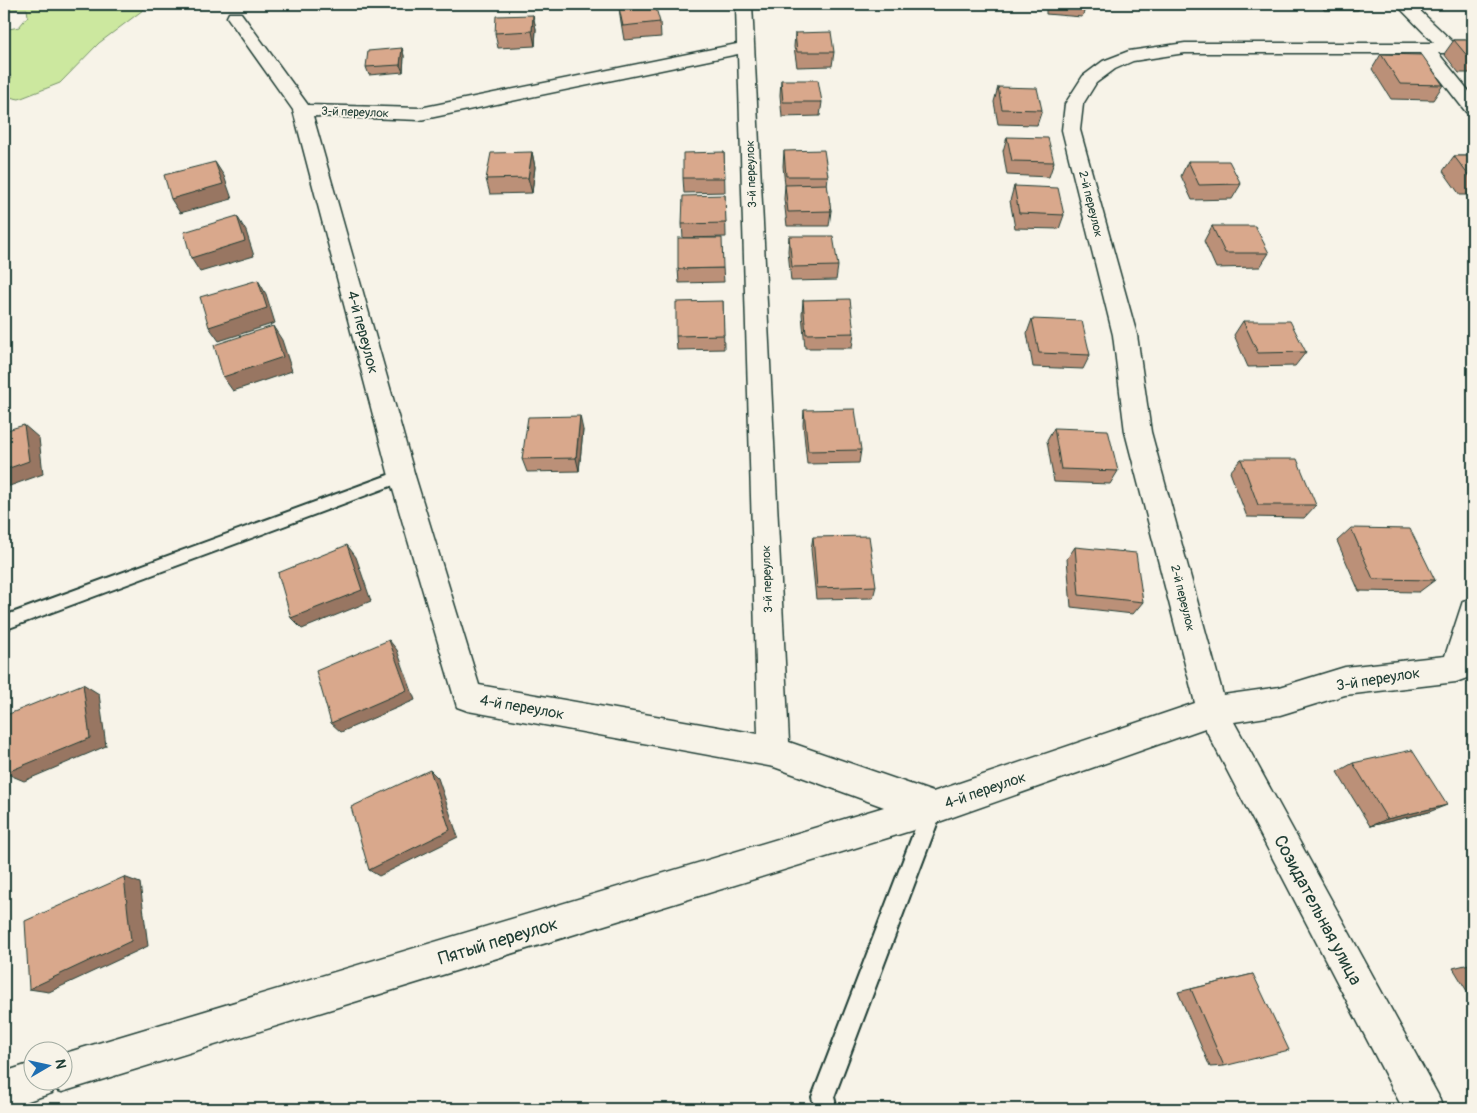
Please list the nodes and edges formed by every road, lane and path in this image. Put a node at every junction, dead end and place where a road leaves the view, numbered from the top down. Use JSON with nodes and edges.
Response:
{"nodes":[{"id":1,"x":744,"y":4,"type":"edge"},
{"id":2,"x":1404,"y":4,"type":"edge"},
{"id":3,"x":234,"y":17,"type":"dead end"},
{"id":4,"x":746,"y":47,"type":"junction"},
{"id":5,"x":1425,"y":48,"type":"junction"},
{"id":6,"x":1449,"y":48,"type":"junction"},
{"id":7,"x":1473,"y":48,"type":"edge"},
{"id":8,"x":1473,"y":108,"type":"edge"},
{"id":9,"x":302,"y":110,"type":"junction"},
{"id":10,"x":402,"y":476,"type":"junction"},
{"id":11,"x":1473,"y":610,"type":"edge"},
{"id":12,"x":4,"y":623,"type":"edge"},
{"id":13,"x":1212,"y":711,"type":"junction"},
{"id":14,"x":774,"y":752,"type":"junction"},
{"id":15,"x":933,"y":808,"type":"junction"},
{"id":16,"x":72,"y":1070,"type":"edge"},
{"id":17,"x":22,"y":1085,"type":"edge"},
{"id":18,"x":4,"y":1091,"type":"edge"},
{"id":19,"x":826,"y":1109,"type":"edge"},
{"id":20,"x":1424,"y":1109,"type":"edge"}],
"edges":[{"from":1,"to":4,"type":"street"},
{"from":2,"to":6,"type":"street"},
{"from":3,"to":9,"type":"street","name":"4-й переулок"},
{"from":4,"to":9,"type":"street","name":"3-й переулок"},
{"from":4,"to":14,"type":"street","name":"3-й переулок"},
{"from":5,"to":6,"type":"street","name":"2-й переулок"},
{"from":5,"to":8,"type":"street"},
{"from":5,"to":13,"type":"street","name":"2-й переулок"},
{"from":6,"to":7,"type":"street","name":"2-й переулок"},
{"from":9,"to":10,"type":"street","name":"4-й переулок"},
{"from":10,"to":12,"type":"lane"},
{"from":10,"to":14,"type":"street","name":"4-й переулок"},
{"from":11,"to":13,"type":"street","name":"3-й переулок"},
{"from":13,"to":15,"type":"street","name":"4-й переулок"},
{"from":13,"to":20,"type":"street","name":"Созидательная улица"},
{"from":14,"to":15,"type":"street","name":"4-й переулок"},
{"from":15,"to":16,"type":"street","name":"Пятый переулок"},
{"from":15,"to":19,"type":"lane"},
{"from":17,"to":18,"type":"street"}]}
